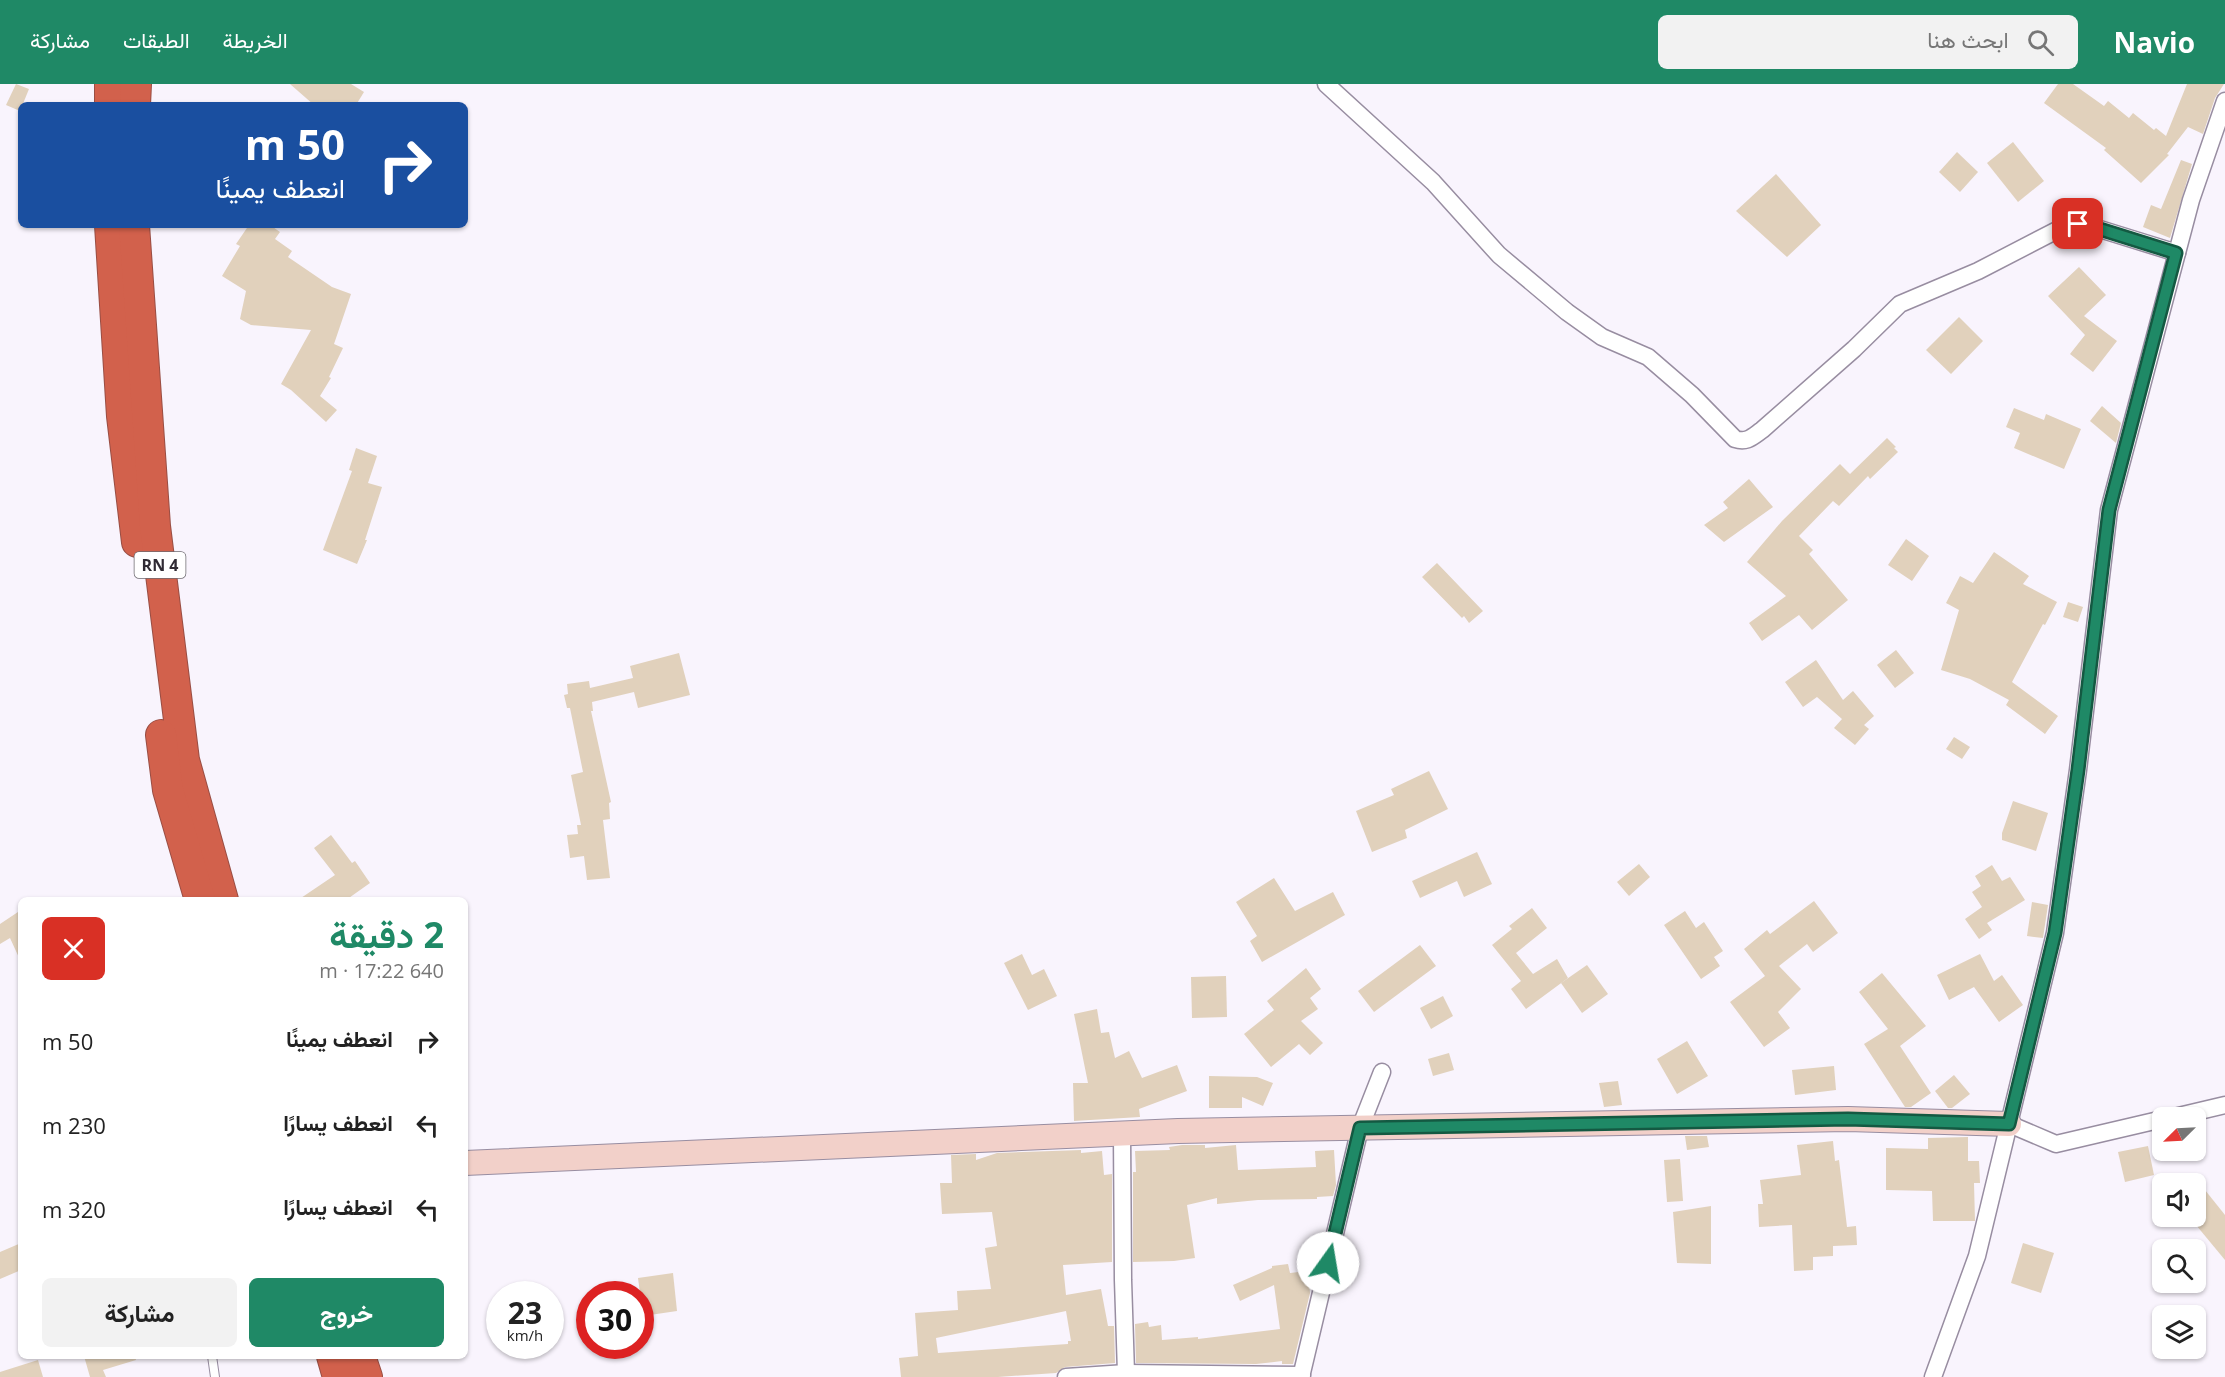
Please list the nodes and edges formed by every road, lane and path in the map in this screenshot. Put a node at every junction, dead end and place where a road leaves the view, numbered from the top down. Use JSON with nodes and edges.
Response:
{"nodes":[{"id":1,"x":110,"y":84,"type":"edge"},
{"id":2,"x":136,"y":84,"type":"edge"},
{"id":3,"x":1326,"y":84,"type":"edge"},
{"id":4,"x":2225,"y":101,"type":"edge"},
{"id":5,"x":110,"y":102,"type":"edge"},
{"id":6,"x":135,"y":102,"type":"edge"},
{"id":7,"x":110,"y":228,"type":"edge"},
{"id":8,"x":134,"y":228,"type":"edge"},
{"id":9,"x":2176,"y":253,"type":"junction"},
{"id":10,"x":199,"y":897,"type":"edge"},
{"id":11,"x":222,"y":897,"type":"edge"},
{"id":12,"x":1382,"y":1072,"type":"dead end"},
{"id":13,"x":2225,"y":1105,"type":"edge"},
{"id":14,"x":2206,"y":1109,"type":"edge"},
{"id":15,"x":2152,"y":1122,"type":"edge"},
{"id":16,"x":2009,"y":1124,"type":"junction"},
{"id":17,"x":1360,"y":1128,"type":"junction"},
{"id":18,"x":1122,"y":1134,"type":"junction"},
{"id":19,"x":468,"y":1163,"type":"edge"},
{"id":20,"x":212,"y":1359,"type":"edge"},
{"id":21,"x":333,"y":1359,"type":"edge"},
{"id":22,"x":361,"y":1359,"type":"edge"},
{"id":23,"x":1126,"y":1373,"type":"junction"},
{"id":24,"x":1301,"y":1376,"type":"edge"},
{"id":25,"x":215,"y":1377,"type":"edge"},
{"id":26,"x":338,"y":1377,"type":"edge"},
{"id":27,"x":367,"y":1377,"type":"edge"},
{"id":28,"x":1066,"y":1377,"type":"edge"},
{"id":29,"x":1933,"y":1377,"type":"edge"}],
"edges":[{"from":1,"to":5,"type":"highway"},
{"from":2,"to":6,"type":"highway"},
{"from":3,"to":9,"type":"street"},
{"from":4,"to":9,"type":"street"},
{"from":7,"to":10,"type":"highway","number":"RN 4"},
{"from":8,"to":11,"type":"highway","number":"RN 4"},
{"from":9,"to":16,"type":"street"},
{"from":12,"to":17,"type":"street"},
{"from":13,"to":14,"type":"street"},
{"from":15,"to":16,"type":"street"},
{"from":16,"to":17,"type":"street"},
{"from":16,"to":29,"type":"street"},
{"from":17,"to":18,"type":"street"},
{"from":17,"to":24,"type":"street"},
{"from":18,"to":19,"type":"street"},
{"from":18,"to":23,"type":"street"},
{"from":20,"to":25,"type":"lane"},
{"from":21,"to":26,"type":"highway"},
{"from":22,"to":27,"type":"highway"},
{"from":23,"to":24,"type":"street"},
{"from":23,"to":28,"type":"street"}]}
